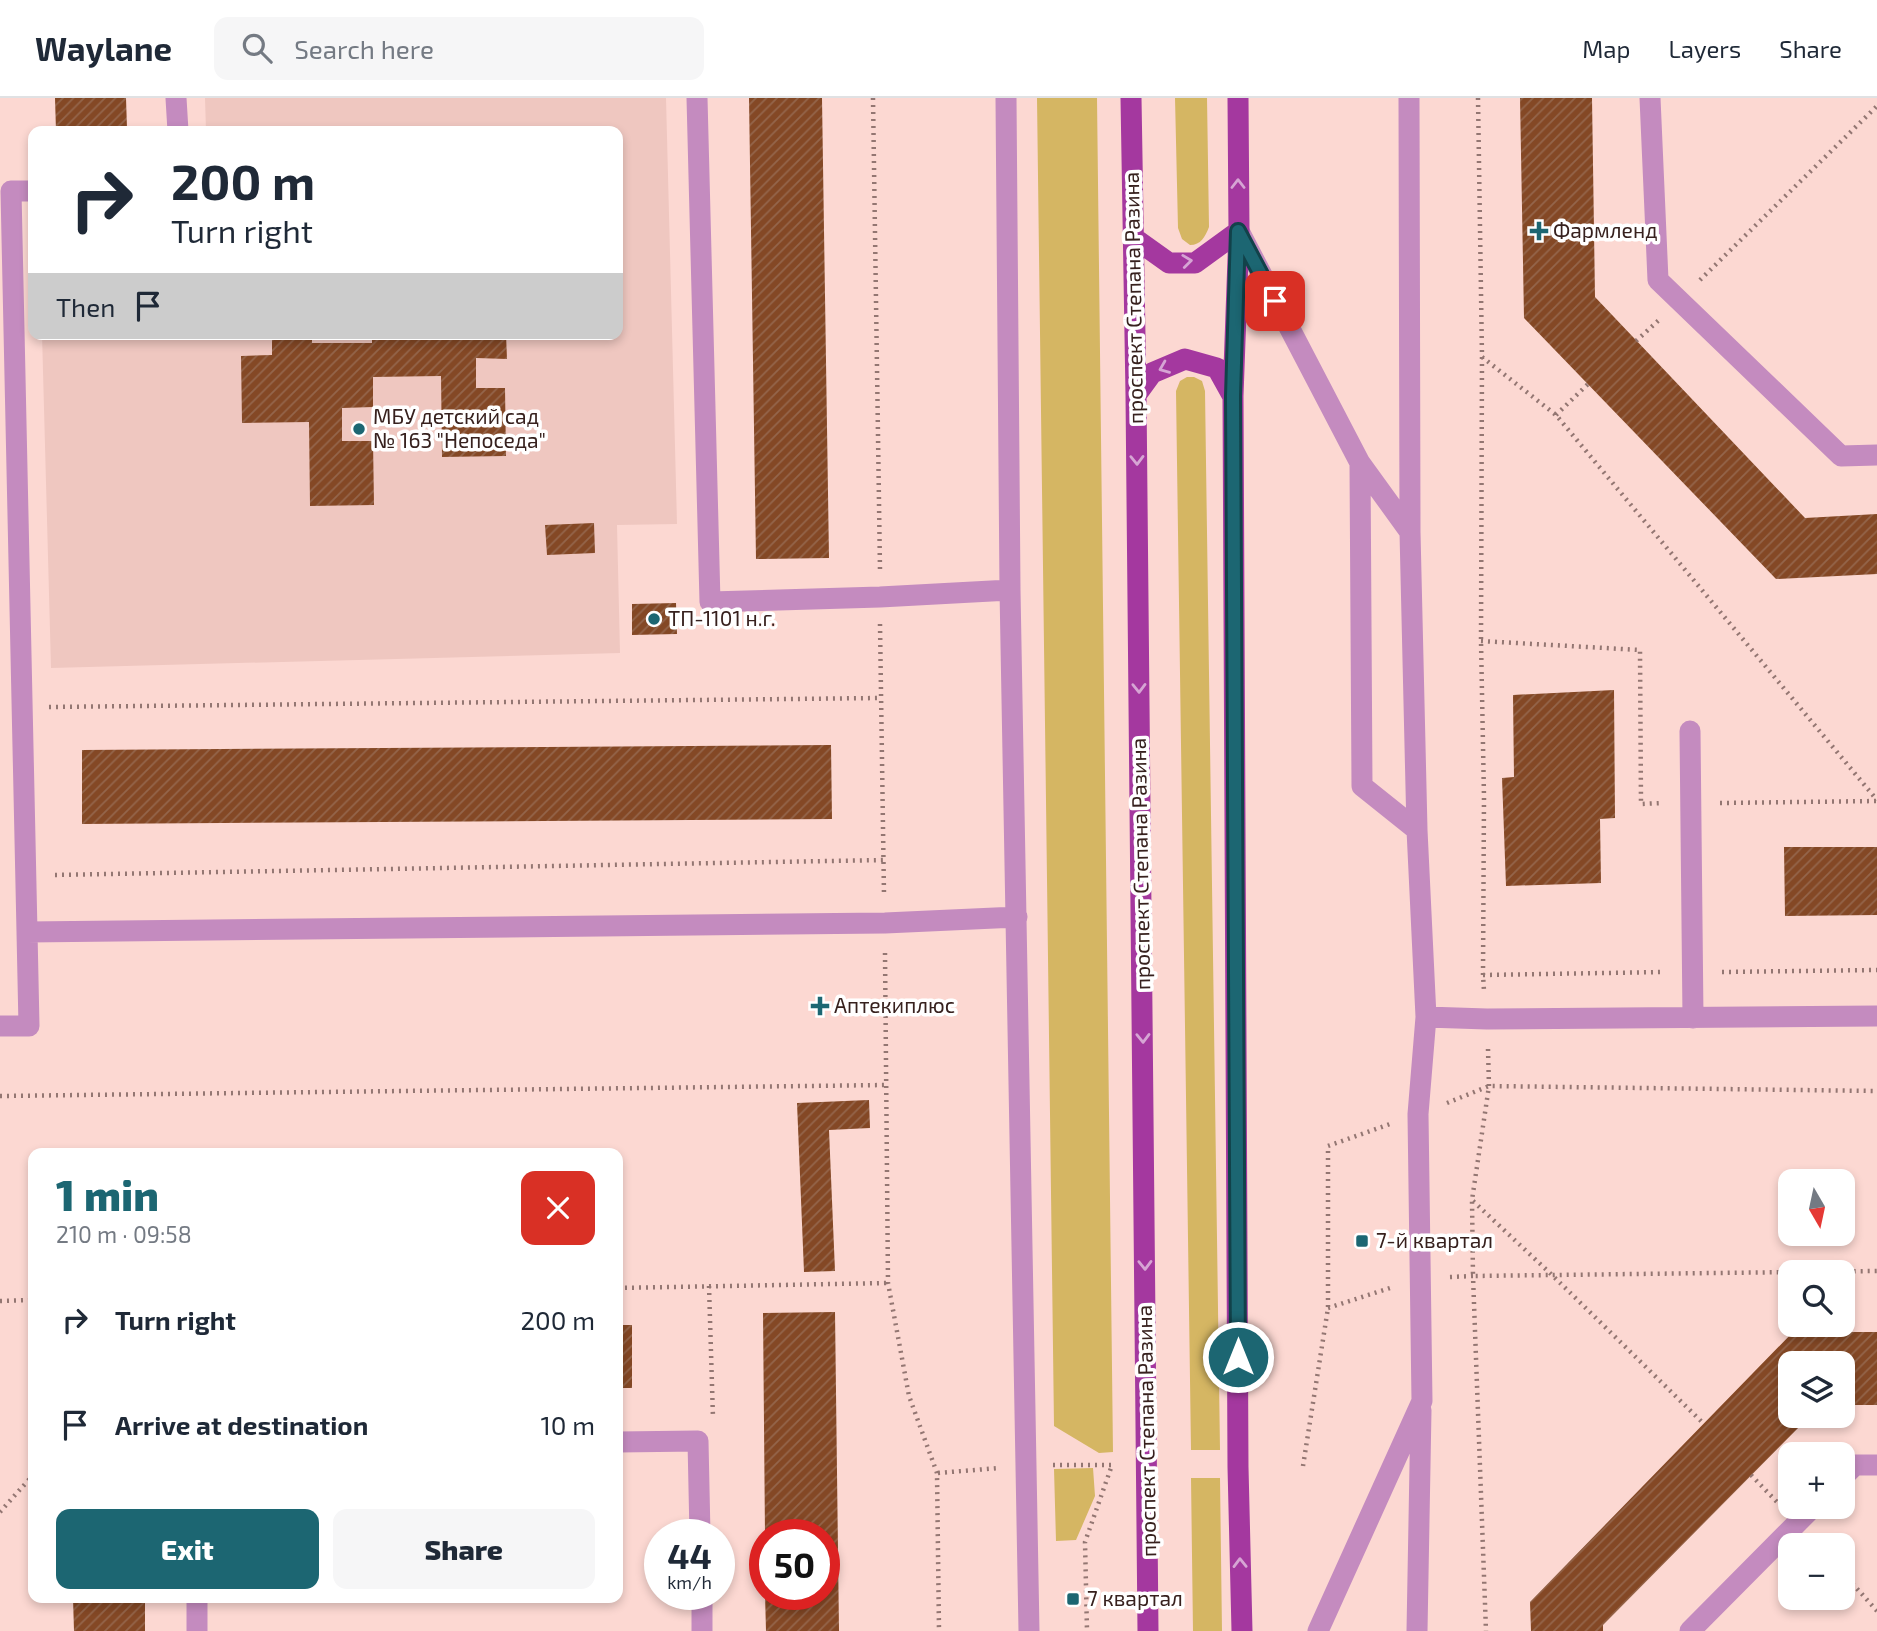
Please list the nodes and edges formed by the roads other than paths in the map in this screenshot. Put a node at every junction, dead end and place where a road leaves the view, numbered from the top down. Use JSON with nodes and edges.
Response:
{"nodes":[{"id":1,"x":176,"y":98,"type":"edge"},
{"id":2,"x":697,"y":98,"type":"edge"},
{"id":3,"x":1006,"y":98,"type":"edge"},
{"id":4,"x":1131,"y":98,"type":"edge"},
{"id":5,"x":1238,"y":98,"type":"edge"},
{"id":6,"x":1409,"y":98,"type":"edge"},
{"id":7,"x":1650,"y":98,"type":"edge"},
{"id":8,"x":178,"y":126,"type":"edge"},
{"id":9,"x":28,"y":191,"type":"edge"},
{"id":10,"x":1238,"y":231,"type":"junction"},
{"id":11,"x":1134,"y":238,"type":"junction"},
{"id":12,"x":1136,"y":395,"type":"junction"},
{"id":13,"x":1233,"y":396,"type":"junction"},
{"id":14,"x":1877,"y":455,"type":"edge"},
{"id":15,"x":1360,"y":463,"type":"junction"},
{"id":16,"x":1410,"y":533,"type":"junction"},
{"id":17,"x":1010,"y":590,"type":"junction"},
{"id":18,"x":1690,"y":730,"type":"dead end"},
{"id":19,"x":1417,"y":830,"type":"junction"},
{"id":20,"x":1017,"y":917,"type":"junction"},
{"id":21,"x":27,"y":932,"type":"junction"},
{"id":22,"x":1877,"y":1016,"type":"edge"},
{"id":23,"x":1426,"y":1017,"type":"junction"},
{"id":24,"x":1693,"y":1018,"type":"junction"},
{"id":25,"x":0,"y":1026,"type":"edge"},
{"id":26,"x":1422,"y":1401,"type":"junction"},
{"id":27,"x":623,"y":1442,"type":"edge"},
{"id":28,"x":1855,"y":1465,"type":"edge"},
{"id":29,"x":1877,"y":1465,"type":"edge"},
{"id":30,"x":700,"y":1519,"type":"edge"},
{"id":31,"x":1801,"y":1519,"type":"edge"},
{"id":32,"x":197,"y":1603,"type":"edge"},
{"id":33,"x":702,"y":1610,"type":"edge"},
{"id":34,"x":197,"y":1631,"type":"edge"},
{"id":35,"x":702,"y":1631,"type":"edge"},
{"id":36,"x":1029,"y":1631,"type":"edge"},
{"id":37,"x":1148,"y":1631,"type":"edge"},
{"id":38,"x":1242,"y":1631,"type":"edge"},
{"id":39,"x":1318,"y":1631,"type":"edge"},
{"id":40,"x":1417,"y":1631,"type":"edge"},
{"id":41,"x":1690,"y":1631,"type":"edge"}],
"edges":[{"from":1,"to":8,"type":"lane"},
{"from":2,"to":17,"type":"lane"},
{"from":3,"to":17,"type":"lane"},
{"from":4,"to":11,"type":"main road","name":"проспект Степана Разина"},
{"from":10,"to":5,"type":"main road","one_way":true},
{"from":6,"to":16,"type":"lane"},
{"from":7,"to":14,"type":"lane"},
{"from":9,"to":21,"type":"lane"},
{"from":11,"to":10,"type":"main road","one_way":true},
{"from":10,"to":13,"type":"main road"},
{"from":10,"to":15,"type":"lane"},
{"from":11,"to":12,"type":"main road","name":"проспект Степана Разина"},
{"from":13,"to":12,"type":"main road","one_way":true},
{"from":12,"to":37,"type":"main road","name":"проспект Степана Разина","one_way":true},
{"from":38,"to":13,"type":"main road","one_way":true},
{"from":15,"to":16,"type":"lane"},
{"from":15,"to":19,"type":"lane"},
{"from":16,"to":19,"type":"lane"},
{"from":17,"to":20,"type":"lane"},
{"from":18,"to":24,"type":"lane"},
{"from":19,"to":23,"type":"lane"},
{"from":20,"to":21,"type":"lane"},
{"from":20,"to":36,"type":"lane"},
{"from":21,"to":25,"type":"lane"},
{"from":22,"to":24,"type":"lane"},
{"from":23,"to":24,"type":"lane"},
{"from":23,"to":26,"type":"lane"},
{"from":26,"to":39,"type":"lane"},
{"from":26,"to":40,"type":"lane"},
{"from":27,"to":30,"type":"lane"},
{"from":28,"to":29,"type":"lane"},
{"from":31,"to":41,"type":"lane"},
{"from":32,"to":34,"type":"lane"},
{"from":33,"to":35,"type":"lane"}]}
